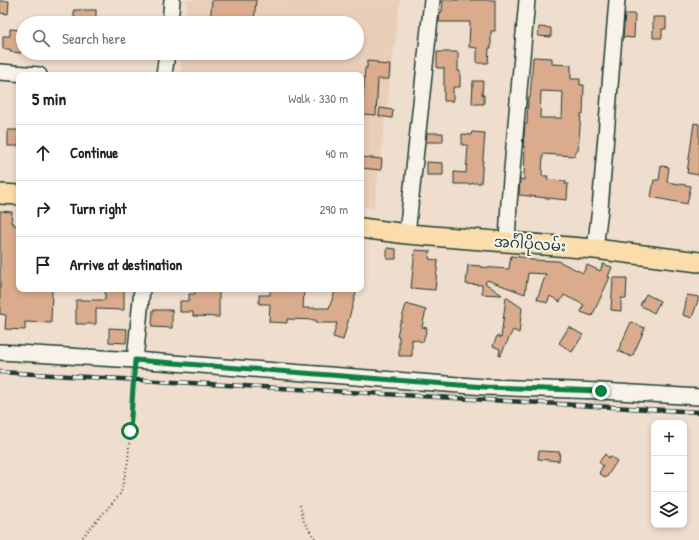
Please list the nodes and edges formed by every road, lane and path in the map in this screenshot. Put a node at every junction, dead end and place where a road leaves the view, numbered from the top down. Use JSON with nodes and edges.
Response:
{"nodes":[{"id":1,"x":172,"y":0,"type":"edge"},
{"id":2,"x":432,"y":0,"type":"edge"},
{"id":3,"x":527,"y":0,"type":"edge"},
{"id":4,"x":617,"y":0,"type":"edge"},
{"id":5,"x":171,"y":16,"type":"edge"},
{"id":6,"x":165,"y":60,"type":"edge"},
{"id":7,"x":0,"y":72,"type":"edge"},
{"id":8,"x":164,"y":72,"type":"edge"},
{"id":9,"x":16,"y":73,"type":"edge"},
{"id":10,"x":0,"y":194,"type":"edge"},
{"id":11,"x":16,"y":195,"type":"edge"},
{"id":12,"x":364,"y":228,"type":"edge"},
{"id":13,"x":407,"y":234,"type":"junction"},
{"id":14,"x":507,"y":242,"type":"junction"},
{"id":15,"x":594,"y":249,"type":"junction"},
{"id":16,"x":699,"y":262,"type":"edge"},
{"id":17,"x":142,"y":292,"type":"edge"},
{"id":18,"x":0,"y":352,"type":"edge"},
{"id":19,"x":135,"y":360,"type":"junction"},
{"id":20,"x":699,"y":397,"type":"edge"},
{"id":21,"x":300,"y":505,"type":"dead end"},
{"id":22,"x":80,"y":540,"type":"edge"},
{"id":23,"x":316,"y":540,"type":"edge"}],
"edges":[{"from":1,"to":5,"type":"street"},
{"from":2,"to":13,"type":"street"},
{"from":3,"to":14,"type":"street"},
{"from":4,"to":15,"type":"street"},
{"from":6,"to":8,"type":"street"},
{"from":7,"to":9,"type":"street"},
{"from":10,"to":11,"type":"main road"},
{"from":12,"to":13,"type":"main road","name":"အင်္ဂါပိုလမ်း"},
{"from":13,"to":14,"type":"main road","name":"အင်္ဂါပိုလမ်း"},
{"from":14,"to":15,"type":"main road","name":"အင်္ဂါပိုလမ်း"},
{"from":15,"to":16,"type":"main road","name":"အင်္ဂါပိုလမ်း"},
{"from":17,"to":19,"type":"street"},
{"from":18,"to":19,"type":"street"},
{"from":19,"to":20,"type":"street"},
{"from":19,"to":22,"type":"path"},
{"from":21,"to":23,"type":"path"}]}
